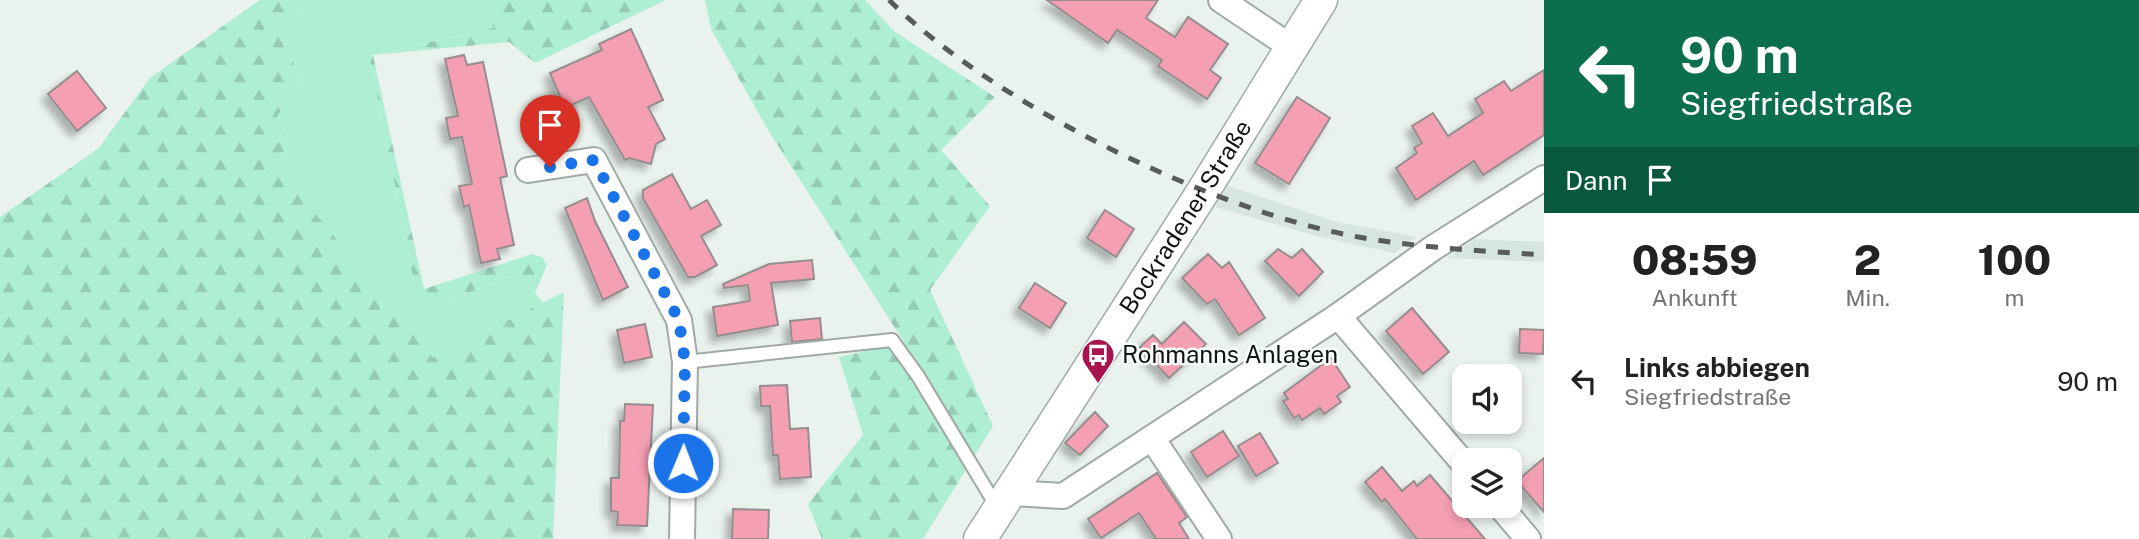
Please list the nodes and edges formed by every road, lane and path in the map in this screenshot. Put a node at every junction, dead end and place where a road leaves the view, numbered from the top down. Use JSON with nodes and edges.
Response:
{"nodes":[{"id":1,"x":1221,"y":0,"type":"edge"},
{"id":2,"x":1321,"y":0,"type":"edge"},
{"id":3,"x":1291,"y":47,"type":"junction"},
{"id":4,"x":528,"y":170,"type":"dead end"},
{"id":5,"x":1544,"y":178,"type":"edge"},
{"id":6,"x":1338,"y":316,"type":"junction"},
{"id":7,"x":685,"y":362,"type":"junction"},
{"id":8,"x":1152,"y":438,"type":"junction"},
{"id":9,"x":1452,"y":450,"type":"edge"},
{"id":10,"x":1004,"y":501,"type":"junction"},
{"id":11,"x":1510,"y":518,"type":"edge"},
{"id":12,"x":682,"y":539,"type":"edge"},
{"id":13,"x":980,"y":539,"type":"edge"},
{"id":14,"x":1219,"y":539,"type":"edge"},
{"id":15,"x":1528,"y":539,"type":"edge"}],
"edges":[{"from":1,"to":3,"type":"street"},
{"from":2,"to":3,"type":"street","name":"Bockradener Straße"},
{"from":3,"to":10,"type":"street","name":"Bockradener Straße"},
{"from":4,"to":7,"type":"street"},
{"from":5,"to":6,"type":"street"},
{"from":6,"to":8,"type":"street"},
{"from":6,"to":9,"type":"street"},
{"from":7,"to":10,"type":"lane"},
{"from":7,"to":12,"type":"street"},
{"from":8,"to":10,"type":"street"},
{"from":8,"to":14,"type":"street"},
{"from":10,"to":13,"type":"street","name":"Bockradener Straße"},
{"from":11,"to":15,"type":"street"}]}
